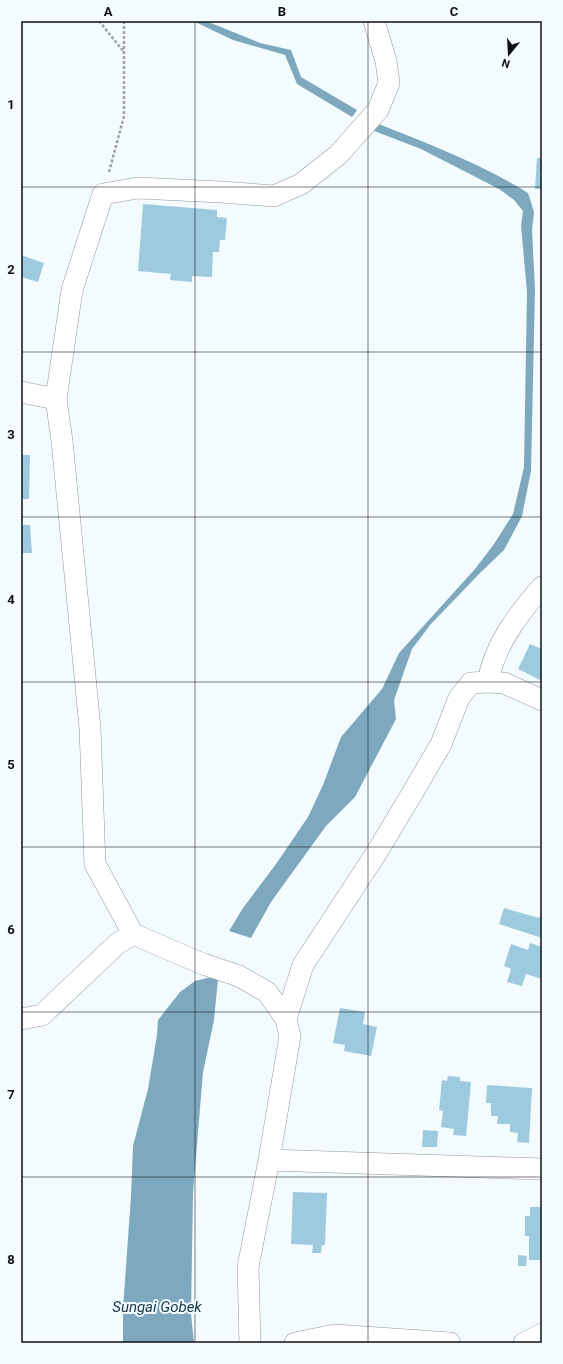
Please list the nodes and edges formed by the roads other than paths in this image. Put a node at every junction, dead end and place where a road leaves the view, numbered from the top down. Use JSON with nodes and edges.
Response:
{"nodes":[{"id":1,"x":374,"y":21,"type":"edge"},
{"id":2,"x":21,"y":392,"type":"edge"},
{"id":3,"x":56,"y":399,"type":"junction"},
{"id":4,"x":542,"y":587,"type":"edge"},
{"id":5,"x":488,"y":682,"type":"junction"},
{"id":6,"x":542,"y":700,"type":"edge"},
{"id":7,"x":133,"y":934,"type":"junction"},
{"id":8,"x":21,"y":1019,"type":"edge"},
{"id":9,"x":286,"y":1019,"type":"junction"},
{"id":10,"x":269,"y":1160,"type":"junction"},
{"id":11,"x":542,"y":1169,"type":"edge"},
{"id":12,"x":542,"y":1334,"type":"edge"},
{"id":13,"x":250,"y":1343,"type":"edge"},
{"id":14,"x":295,"y":1343,"type":"edge"},
{"id":15,"x":450,"y":1343,"type":"edge"},
{"id":16,"x":524,"y":1343,"type":"edge"}],
"edges":[{"from":1,"to":3,"type":"street"},
{"from":2,"to":3,"type":"street"},
{"from":3,"to":7,"type":"street"},
{"from":4,"to":5,"type":"street"},
{"from":5,"to":6,"type":"street"},
{"from":5,"to":9,"type":"street"},
{"from":7,"to":8,"type":"street"},
{"from":7,"to":9,"type":"street"},
{"from":9,"to":10,"type":"street"},
{"from":10,"to":11,"type":"street"},
{"from":10,"to":13,"type":"street"},
{"from":12,"to":16,"type":"street"},
{"from":14,"to":15,"type":"street"}]}
